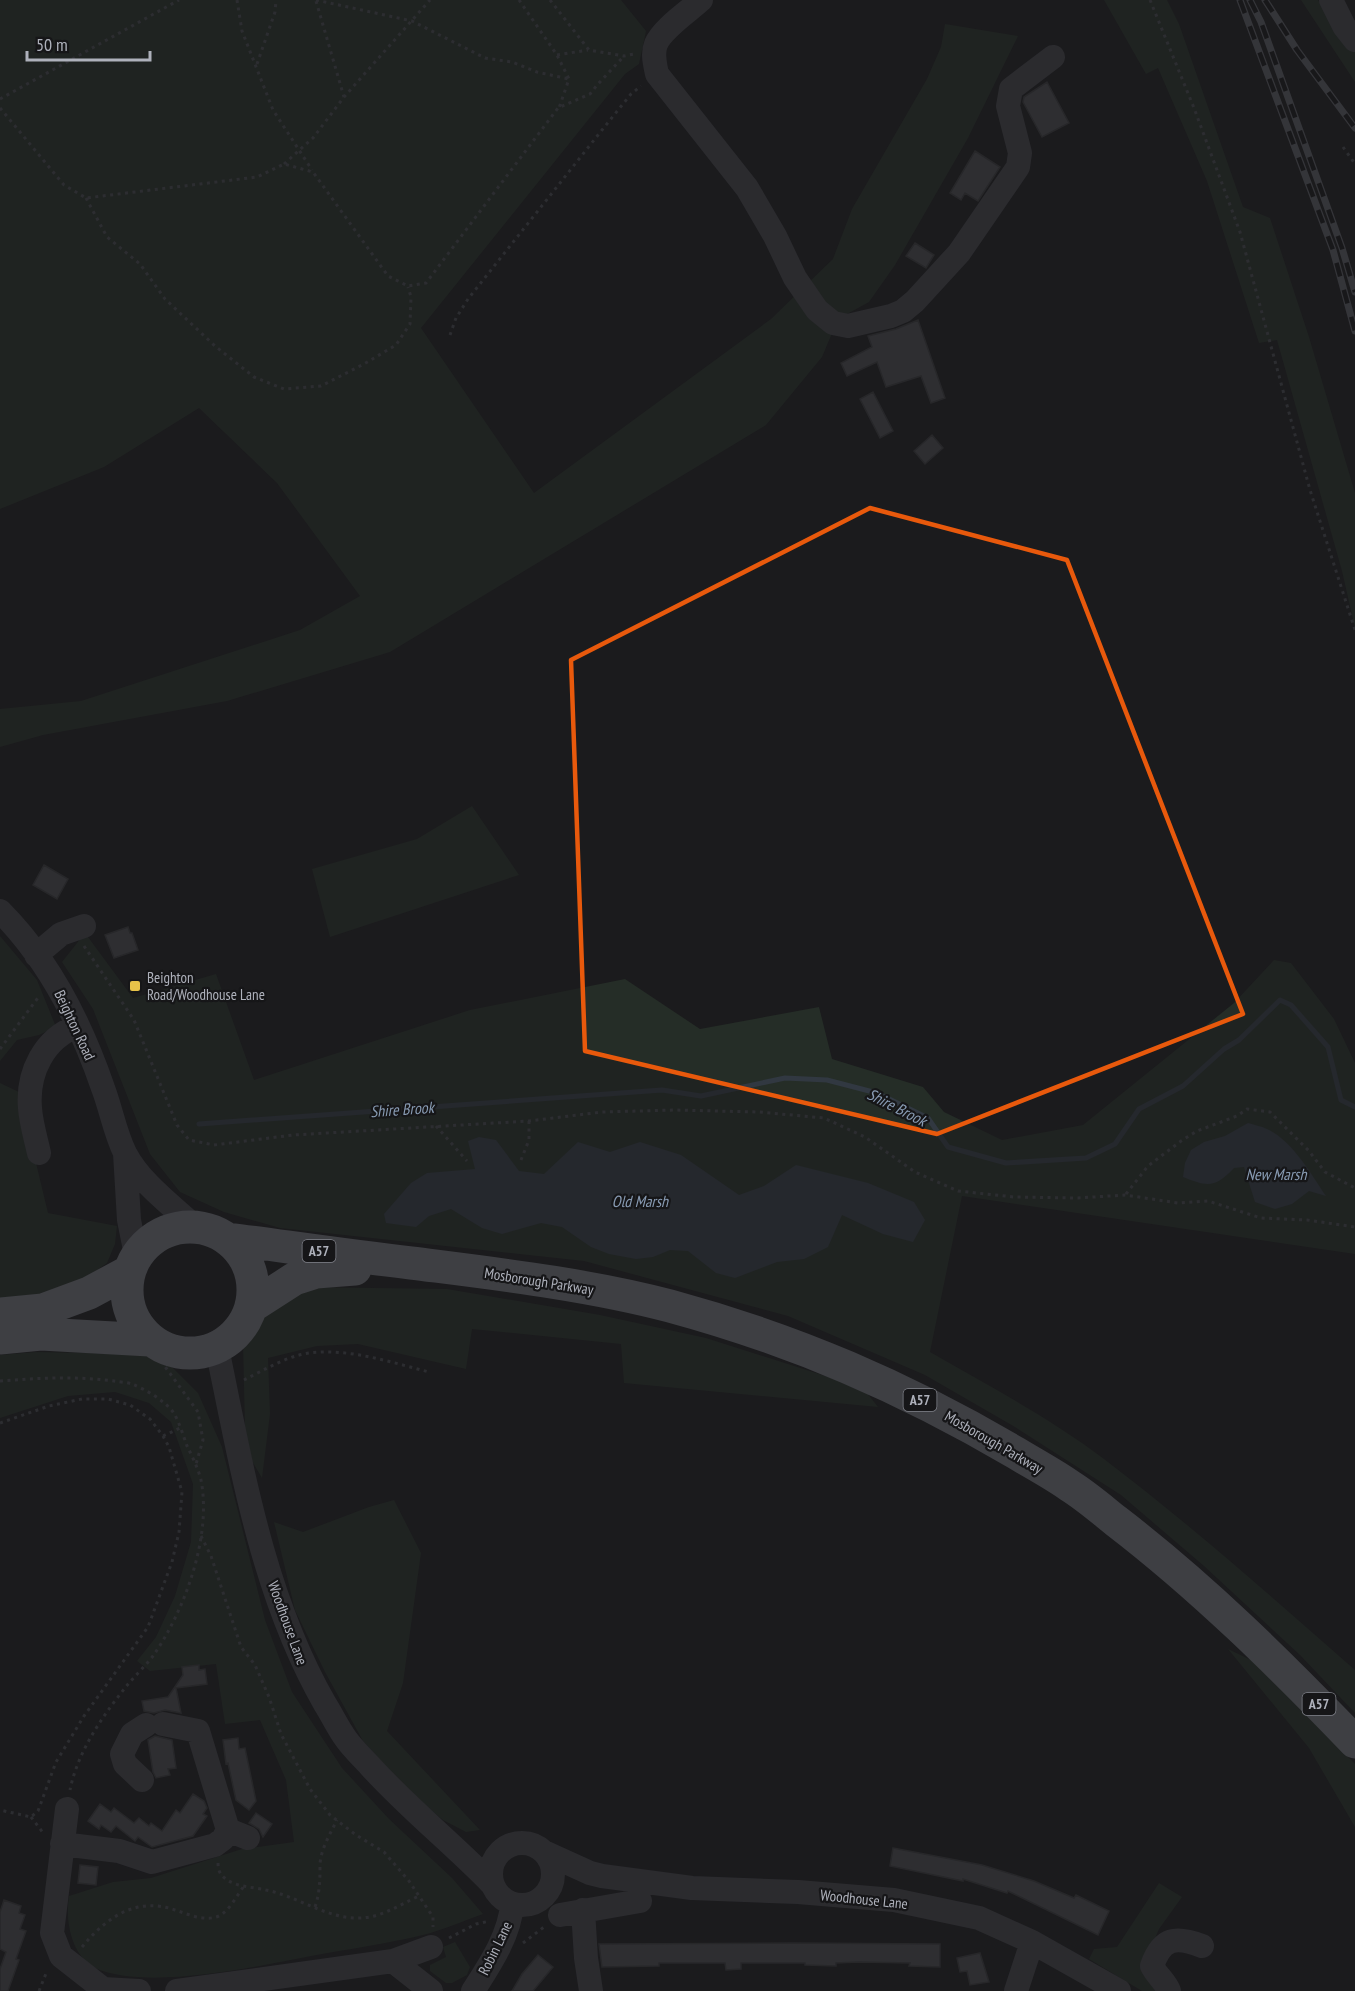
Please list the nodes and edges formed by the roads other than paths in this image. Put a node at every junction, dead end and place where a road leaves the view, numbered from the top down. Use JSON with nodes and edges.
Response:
{"nodes":[{"id":1,"x":701,"y":0,"type":"edge"},
{"id":2,"x":1331,"y":0,"type":"edge"},
{"id":3,"x":1355,"y":40,"type":"edge"},
{"id":4,"x":1053,"y":57,"type":"dead end"},
{"id":5,"x":0,"y":911,"type":"edge"},
{"id":6,"x":78,"y":928,"type":"road end"},
{"id":7,"x":36,"y":955,"type":"junction"},
{"id":8,"x":78,"y":1026,"type":"junction"},
{"id":9,"x":39,"y":1153,"type":"dead end"},
{"id":10,"x":125,"y":1153,"type":"junction"},
{"id":11,"x":194,"y":1226,"type":"junction"},
{"id":12,"x":228,"y":1239,"type":"junction"},
{"id":13,"x":132,"y":1263,"type":"junction"},
{"id":14,"x":411,"y":1263,"type":"junction"},
{"id":15,"x":252,"y":1306,"type":"junction"},
{"id":16,"x":0,"y":1314,"type":"edge"},
{"id":17,"x":0,"y":1338,"type":"edge"},
{"id":18,"x":151,"y":1341,"type":"junction"},
{"id":19,"x":218,"y":1348,"type":"junction"},
{"id":20,"x":1355,"y":1742,"type":"edge"},
{"id":21,"x":142,"y":1780,"type":"dead end"},
{"id":22,"x":67,"y":1809,"type":"road end"},
{"id":23,"x":62,"y":1844,"type":"junction"},
{"id":24,"x":456,"y":1847,"type":"junction"},
{"id":25,"x":501,"y":1850,"type":"junction"},
{"id":26,"x":546,"y":1853,"type":"junction"},
{"id":27,"x":596,"y":1875,"type":"junction"},
{"id":28,"x":553,"y":1882,"type":"junction"},
{"id":29,"x":491,"y":1883,"type":"junction"},
{"id":30,"x":640,"y":1900,"type":"dead end"},
{"id":31,"x":511,"y":1910,"type":"junction"},
{"id":32,"x":582,"y":1910,"type":"junction"},
{"id":33,"x":1032,"y":1942,"type":"junction"},
{"id":34,"x":1202,"y":1946,"type":"dead end"},
{"id":35,"x":431,"y":1947,"type":"road end"},
{"id":36,"x":393,"y":1961,"type":"junction"},
{"id":37,"x":139,"y":1991,"type":"edge"},
{"id":38,"x":177,"y":1991,"type":"edge"},
{"id":39,"x":431,"y":1991,"type":"edge"},
{"id":40,"x":473,"y":1991,"type":"edge"},
{"id":41,"x":591,"y":1991,"type":"edge"},
{"id":42,"x":1016,"y":1991,"type":"edge"},
{"id":43,"x":1119,"y":1991,"type":"edge"},
{"id":44,"x":1169,"y":1991,"type":"edge"}],
"edges":[{"from":1,"to":4,"type":"street"},
{"from":2,"to":3,"type":"street"},
{"from":5,"to":7,"type":"street","name":"Beighton Road"},
{"from":6,"to":7,"type":"street"},
{"from":7,"to":8,"type":"street","name":"Beighton Road"},
{"from":8,"to":9,"type":"street"},
{"from":8,"to":10,"type":"street","name":"Beighton Road"},
{"from":10,"to":11,"type":"street","name":"Beighton Road"},
{"from":10,"to":13,"type":"street","name":"Beighton Road"},
{"from":11,"to":12,"type":"highway"},
{"from":11,"to":13,"type":"highway"},
{"from":12,"to":14,"type":"highway","name":"Mosborough Parkway","number":"A57"},
{"from":12,"to":15,"type":"highway"},
{"from":13,"to":16,"type":"highway"},
{"from":13,"to":18,"type":"highway"},
{"from":14,"to":15,"type":"highway","name":"Mosborough Parkway","number":"A57"},
{"from":14,"to":20,"type":"highway","name":"Mosborough Parkway","number":"A57"},
{"from":15,"to":19,"type":"highway"},
{"from":17,"to":18,"type":"highway"},
{"from":18,"to":19,"type":"highway"},
{"from":19,"to":24,"type":"street","name":"Woodhouse Lane"},
{"from":21,"to":23,"type":"street"},
{"from":22,"to":23,"type":"street"},
{"from":23,"to":37,"type":"street"},
{"from":24,"to":25,"type":"street"},
{"from":24,"to":29,"type":"street","name":"Woodhouse Lane"},
{"from":25,"to":26,"type":"street"},
{"from":25,"to":29,"type":"street"},
{"from":26,"to":27,"type":"street","name":"Woodhouse Lane"},
{"from":26,"to":28,"type":"street"},
{"from":27,"to":28,"type":"street","name":"Woodhouse Lane"},
{"from":27,"to":32,"type":"street"},
{"from":27,"to":33,"type":"street","name":"Woodhouse Lane"},
{"from":28,"to":31,"type":"street"},
{"from":29,"to":31,"type":"street"},
{"from":30,"to":32,"type":"street"},
{"from":31,"to":40,"type":"street","name":"Robin Lane"},
{"from":32,"to":41,"type":"street"},
{"from":33,"to":42,"type":"street"},
{"from":33,"to":43,"type":"street","name":"Woodhouse Lane"},
{"from":34,"to":44,"type":"street"},
{"from":35,"to":36,"type":"street"},
{"from":36,"to":38,"type":"street"},
{"from":36,"to":39,"type":"street"}]}
